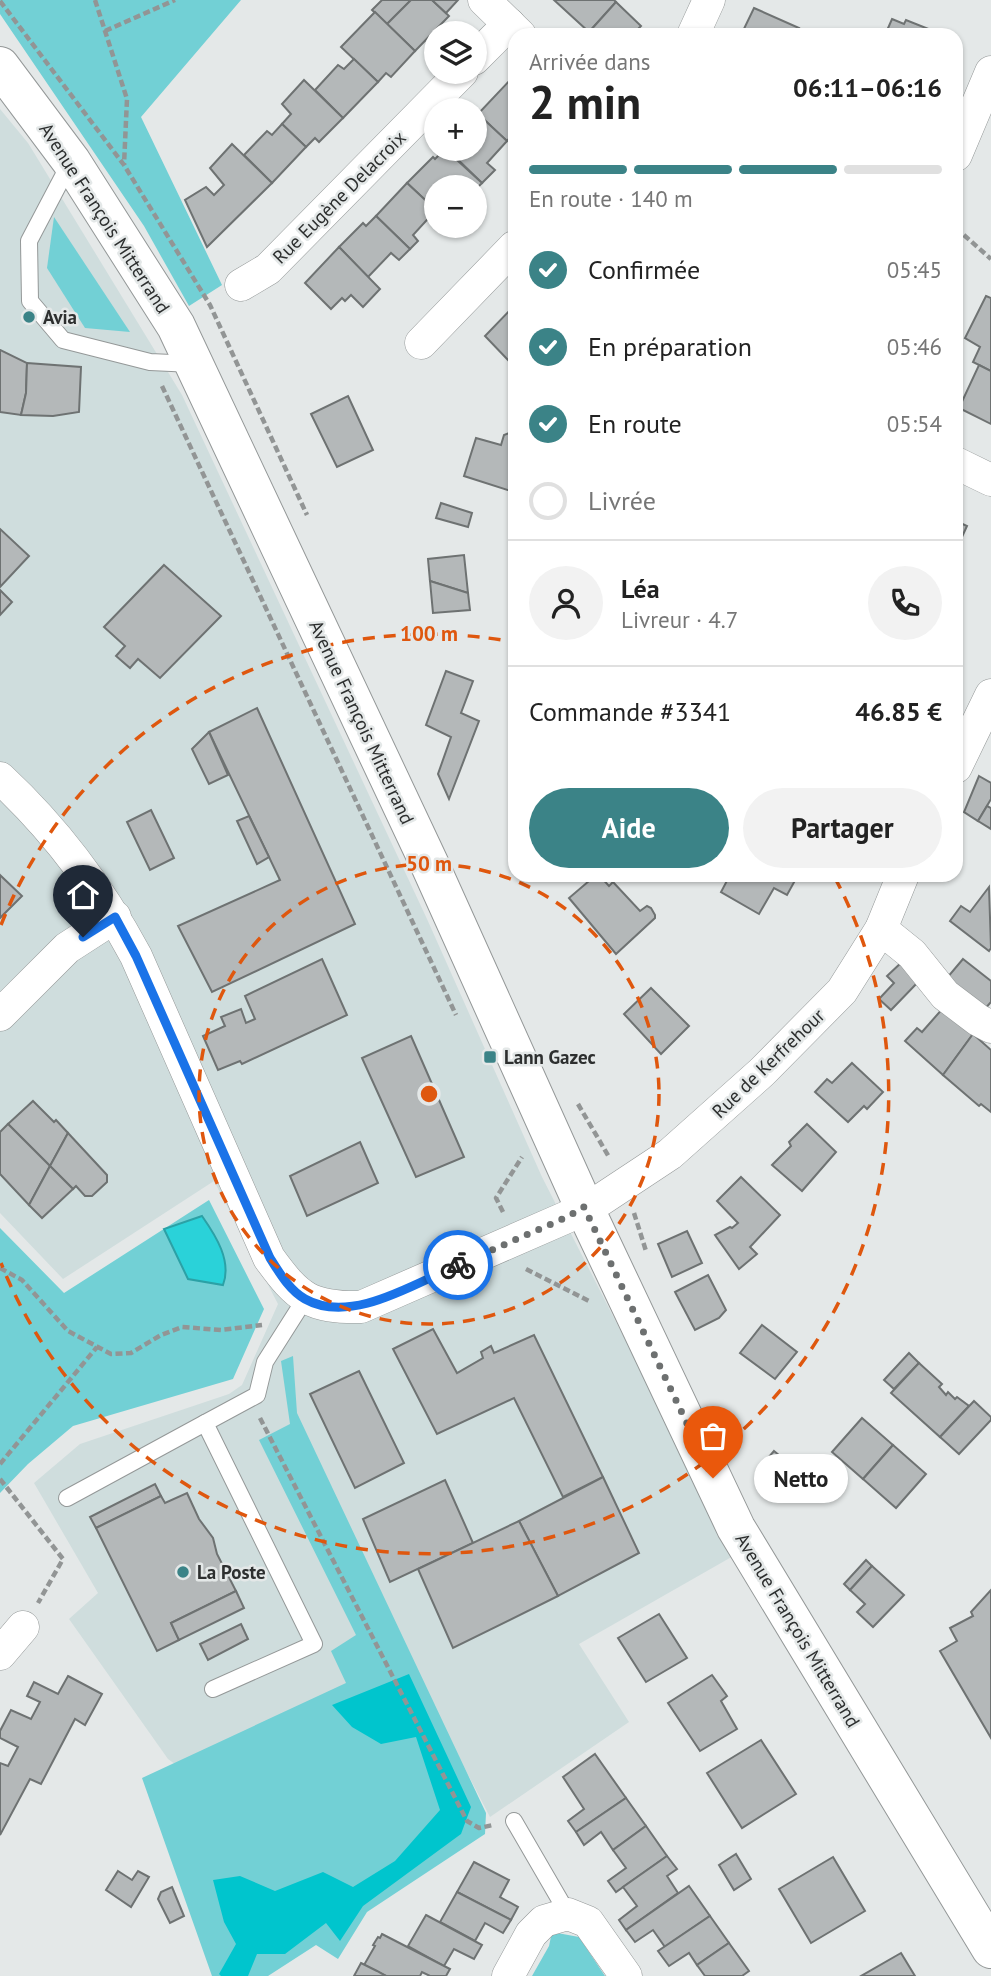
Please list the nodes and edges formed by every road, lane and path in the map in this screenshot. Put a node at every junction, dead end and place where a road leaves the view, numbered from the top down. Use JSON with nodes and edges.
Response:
{"nodes":[{"id":1,"x":95,"y":0,"type":"edge"},
{"id":2,"x":175,"y":0,"type":"edge"},
{"id":3,"x":484,"y":0,"type":"edge"},
{"id":4,"x":709,"y":0,"type":"edge"},
{"id":5,"x":0,"y":1,"type":"edge"},
{"id":6,"x":513,"y":28,"type":"edge"},
{"id":7,"x":696,"y":28,"type":"edge"},
{"id":8,"x":105,"y":31,"type":"junction"},
{"id":9,"x":508,"y":35,"type":"edge"},
{"id":10,"x":487,"y":50,"type":"edge"},
{"id":11,"x":0,"y":66,"type":"edge"},
{"id":12,"x":991,"y":72,"type":"edge"},
{"id":13,"x":450,"y":84,"type":"edge"},
{"id":14,"x":963,"y":138,"type":"edge"},
{"id":15,"x":71,"y":161,"type":"junction"},
{"id":16,"x":124,"y":165,"type":"junction"},
{"id":17,"x":963,"y":234,"type":"edge"},
{"id":18,"x":508,"y":253,"type":"edge"},
{"id":19,"x":991,"y":259,"type":"edge"},
{"id":20,"x":241,"y":285,"type":"dead end"},
{"id":21,"x":421,"y":343,"type":"dead end"},
{"id":22,"x":150,"y":362,"type":"junction"},
{"id":23,"x":194,"y":364,"type":"junction"},
{"id":24,"x":963,"y":466,"type":"edge"},
{"id":25,"x":991,"y":480,"type":"edge"},
{"id":26,"x":308,"y":519,"type":"dead end"},
{"id":27,"x":991,"y":695,"type":"edge"},
{"id":28,"x":963,"y":753,"type":"edge"},
{"id":29,"x":0,"y":778,"type":"edge"},
{"id":30,"x":900,"y":882,"type":"edge"},
{"id":31,"x":115,"y":917,"type":"junction"},
{"id":32,"x":881,"y":929,"type":"junction"},
{"id":33,"x":0,"y":1014,"type":"edge"},
{"id":34,"x":461,"y":1024,"type":"dead end"},
{"id":35,"x":991,"y":1027,"type":"edge"},
{"id":36,"x":574,"y":1097,"type":"dead end"},
{"id":37,"x":517,"y":1147,"type":"dead end"},
{"id":38,"x":625,"y":1184,"type":"junction"},
{"id":39,"x":584,"y":1207,"type":"junction"},
{"id":40,"x":516,"y":1240,"type":"junction"},
{"id":41,"x":648,"y":1257,"type":"dead end"},
{"id":42,"x":0,"y":1268,"type":"edge"},
{"id":43,"x":305,"y":1299,"type":"junction"},
{"id":44,"x":261,"y":1325,"type":"dead end"},
{"id":45,"x":97,"y":1347,"type":"junction"},
{"id":46,"x":250,"y":1398,"type":"junction"},
{"id":47,"x":205,"y":1423,"type":"junction"},
{"id":48,"x":0,"y":1464,"type":"edge"},
{"id":49,"x":0,"y":1479,"type":"edge"},
{"id":50,"x":67,"y":1498,"type":"dead end"},
{"id":51,"x":23,"y":1628,"type":"joint"},
{"id":52,"x":0,"y":1654,"type":"edge"},
{"id":53,"x":213,"y":1689,"type":"dead end"},
{"id":54,"x":514,"y":1821,"type":"dead end"},
{"id":55,"x":479,"y":1828,"type":"dead end"},
{"id":56,"x":568,"y":1914,"type":"junction"},
{"id":57,"x":991,"y":1949,"type":"edge"},
{"id":58,"x":508,"y":1976,"type":"edge"},
{"id":59,"x":626,"y":1976,"type":"edge"}],
"edges":[{"from":1,"to":8,"type":"path"},
{"from":2,"to":8,"type":"path"},
{"from":3,"to":6,"type":"street"},
{"from":4,"to":7,"type":"street"},
{"from":5,"to":16,"type":"path"},
{"from":8,"to":16,"type":"path"},
{"from":9,"to":10,"type":"street"},
{"from":11,"to":15,"type":"main road","name":"Avenue François Mitterrand"},
{"from":12,"to":14,"type":"street"},
{"from":13,"to":20,"type":"street","name":"Rue Eugène Delacroix"},
{"from":15,"to":22,"type":"lane"},
{"from":15,"to":23,"type":"main road","name":"Avenue François Mitterrand"},
{"from":16,"to":26,"type":"path"},
{"from":17,"to":19,"type":"path"},
{"from":18,"to":21,"type":"street"},
{"from":22,"to":23,"type":"lane"},
{"from":22,"to":34,"type":"path"},
{"from":23,"to":39,"type":"main road","name":"Avenue François Mitterrand"},
{"from":24,"to":25,"type":"street"},
{"from":27,"to":28,"type":"street"},
{"from":29,"to":31,"type":"street"},
{"from":30,"to":32,"type":"street","name":"Rue de Kerfrehour"},
{"from":31,"to":33,"type":"street"},
{"from":31,"to":43,"type":"street"},
{"from":32,"to":35,"type":"street"},
{"from":32,"to":38,"type":"street","name":"Rue de Kerfrehour"},
{"from":36,"to":38,"type":"path"},
{"from":37,"to":40,"type":"path"},
{"from":38,"to":39,"type":"street","name":"Rue de Kerfrehour"},
{"from":38,"to":41,"type":"path"},
{"from":39,"to":40,"type":"street","name":"Rue de Kerfrehour"},
{"from":39,"to":57,"type":"main road","name":"Avenue François Mitterrand"},
{"from":40,"to":43,"type":"street","name":"Rue de Kerfrehour"},
{"from":42,"to":45,"type":"path"},
{"from":43,"to":46,"type":"lane"},
{"from":44,"to":45,"type":"path"},
{"from":45,"to":48,"type":"path"},
{"from":46,"to":47,"type":"lane"},
{"from":46,"to":55,"type":"path"},
{"from":47,"to":50,"type":"lane"},
{"from":47,"to":53,"type":"lane"},
{"from":49,"to":51,"type":"path"},
{"from":51,"to":52,"type":"street"},
{"from":54,"to":56,"type":"lane"},
{"from":56,"to":58,"type":"street"},
{"from":56,"to":59,"type":"street"}]}
